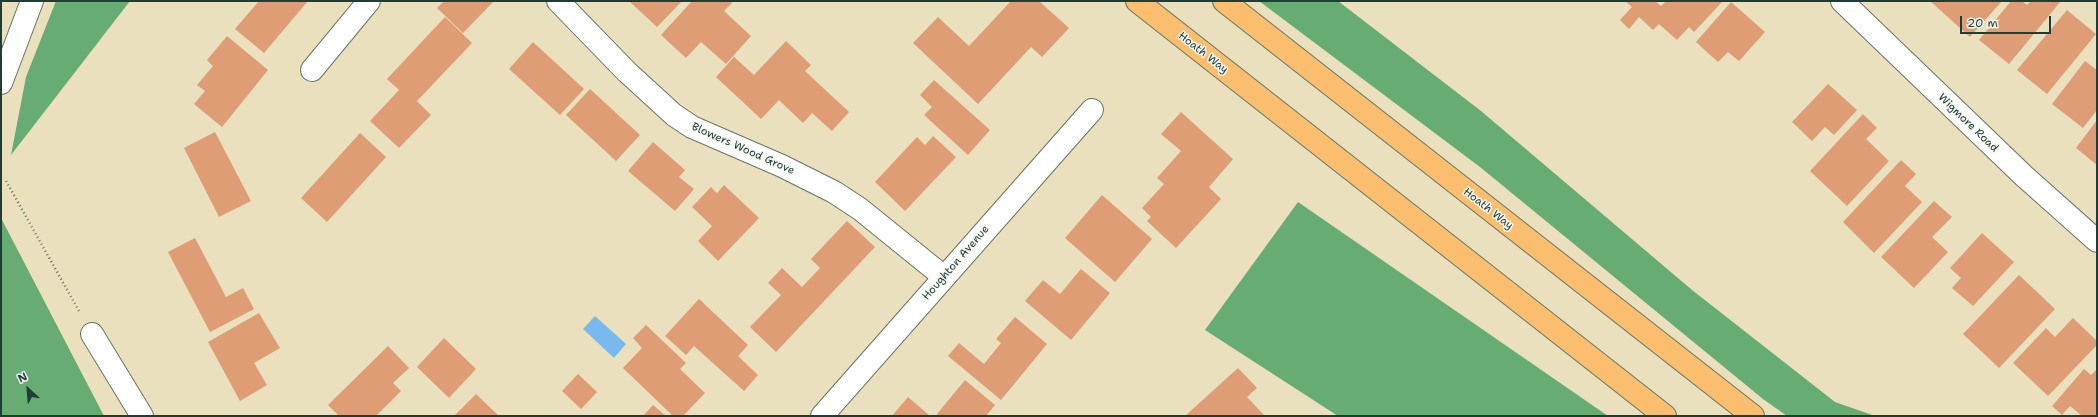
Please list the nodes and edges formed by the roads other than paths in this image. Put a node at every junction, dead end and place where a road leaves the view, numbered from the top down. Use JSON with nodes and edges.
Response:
{"nodes":[{"id":1,"x":32,"y":1,"type":"edge"},
{"id":2,"x":369,"y":1,"type":"edge"},
{"id":3,"x":558,"y":1,"type":"edge"},
{"id":4,"x":1137,"y":1,"type":"edge"},
{"id":5,"x":1224,"y":1,"type":"edge"},
{"id":6,"x":1842,"y":1,"type":"edge"},
{"id":7,"x":312,"y":70,"type":"dead end"},
{"id":8,"x":1,"y":83,"type":"edge"},
{"id":9,"x":1092,"y":110,"type":"dead end"},
{"id":10,"x":2097,"y":241,"type":"edge"},
{"id":11,"x":944,"y":277,"type":"junction"},
{"id":12,"x":92,"y":334,"type":"road end"},
{"id":13,"x":142,"y":416,"type":"edge"},
{"id":14,"x":822,"y":416,"type":"edge"},
{"id":15,"x":1665,"y":416,"type":"edge"},
{"id":16,"x":1753,"y":416,"type":"edge"}],
"edges":[{"from":1,"to":8,"type":"street"},
{"from":2,"to":7,"type":"street"},
{"from":3,"to":11,"type":"street","name":"Blowers Wood Grove"},
{"from":4,"to":15,"type":"main road","name":"Hoath Way"},
{"from":5,"to":16,"type":"main road","name":"Hoath Way"},
{"from":6,"to":10,"type":"street","name":"Wigmore Road"},
{"from":9,"to":11,"type":"street","name":"Houghton Avenue"},
{"from":11,"to":14,"type":"street","name":"Houghton Avenue"},
{"from":12,"to":13,"type":"street"}]}
